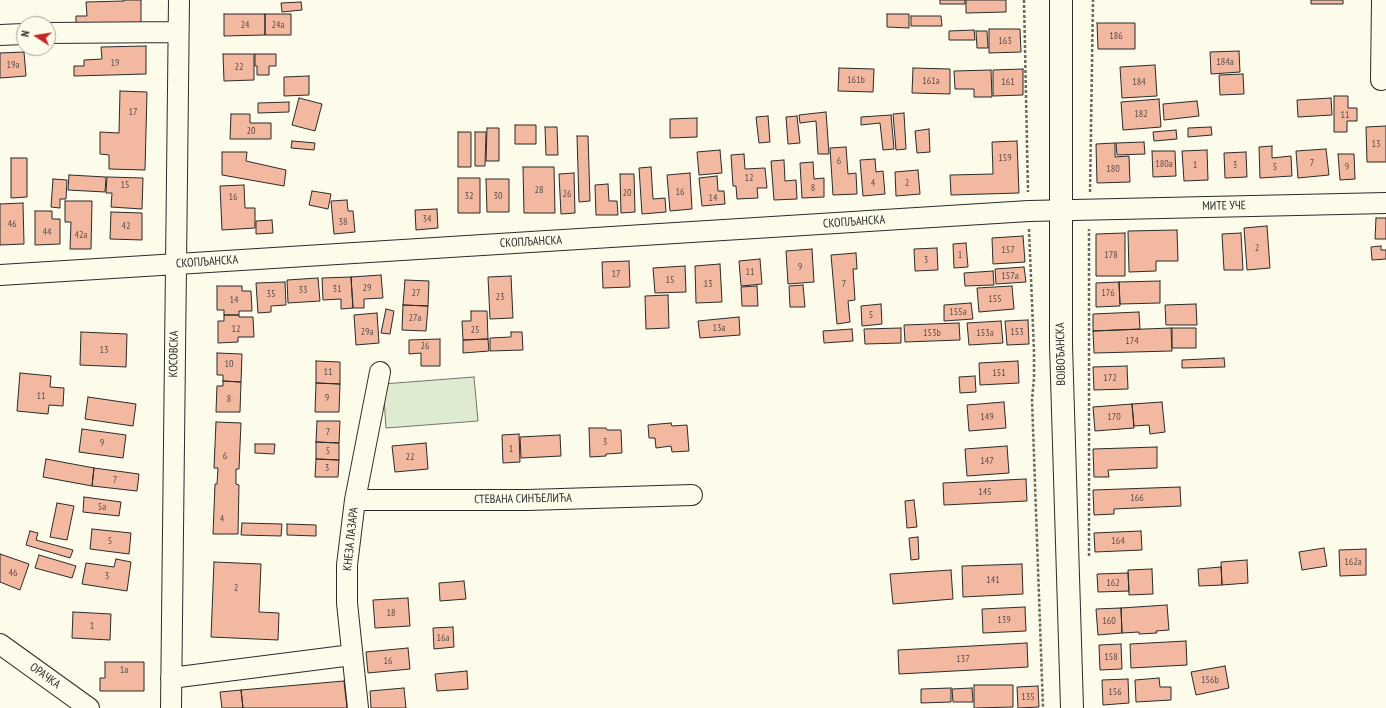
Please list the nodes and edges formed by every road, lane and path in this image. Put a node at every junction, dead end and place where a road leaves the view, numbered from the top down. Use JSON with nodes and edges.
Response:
{"nodes":[{"id":1,"x":179,"y":0,"type":"edge"},
{"id":2,"x":1024,"y":0,"type":"edge"},
{"id":3,"x":1061,"y":0,"type":"edge"},
{"id":4,"x":1093,"y":0,"type":"edge"},
{"id":5,"x":1382,"y":0,"type":"edge"},
{"id":6,"x":178,"y":32,"type":"junction"},
{"id":7,"x":56,"y":33,"type":"edge"},
{"id":8,"x":16,"y":34,"type":"edge"},
{"id":9,"x":0,"y":35,"type":"edge"},
{"id":10,"x":1381,"y":80,"type":"dead end"},
{"id":11,"x":1386,"y":203,"type":"edge"},
{"id":12,"x":1090,"y":209,"type":"junction"},
{"id":13,"x":1062,"y":210,"type":"junction"},
{"id":14,"x":1029,"y":211,"type":"junction"},
{"id":15,"x":175,"y":264,"type":"junction"},
{"id":16,"x":0,"y":276,"type":"edge"},
{"id":17,"x":380,"y":372,"type":"dead end"},
{"id":18,"x":692,"y":495,"type":"dead end"},
{"id":19,"x":355,"y":500,"type":"junction"},
{"id":20,"x":1089,"y":558,"type":"dead end"},
{"id":21,"x":0,"y":644,"type":"edge"},
{"id":22,"x":352,"y":656,"type":"junction"},
{"id":23,"x":170,"y":678,"type":"junction"},
{"id":24,"x":89,"y":708,"type":"edge"},
{"id":25,"x":171,"y":708,"type":"edge"},
{"id":26,"x":358,"y":708,"type":"edge"},
{"id":27,"x":1043,"y":708,"type":"edge"},
{"id":28,"x":1072,"y":708,"type":"edge"}],
"edges":[{"from":1,"to":6,"type":"street","name":"КОСОВСКА"},
{"from":2,"to":14,"type":"path"},
{"from":3,"to":13,"type":"main road","name":"ВОЈВОЂАНСКА"},
{"from":4,"to":12,"type":"path"},
{"from":5,"to":10,"type":"street"},
{"from":6,"to":7,"type":"street"},
{"from":6,"to":15,"type":"street","name":"КОСОВСКА"},
{"from":8,"to":9,"type":"street"},
{"from":11,"to":12,"type":"street","name":"МИТЕ УЧЕ"},
{"from":12,"to":13,"type":"street","name":"МИТЕ УЧЕ"},
{"from":12,"to":20,"type":"path"},
{"from":13,"to":14,"type":"street","name":"СКОПЉАНСКА"},
{"from":13,"to":28,"type":"main road","name":"ВОЈВОЂАНСКА"},
{"from":14,"to":15,"type":"street","name":"СКОПЉАНСКА"},
{"from":14,"to":27,"type":"path"},
{"from":15,"to":16,"type":"street","name":"СКОПЉАНСКА"},
{"from":15,"to":23,"type":"street","name":"КОСОВСКА"},
{"from":17,"to":19,"type":"street","name":"КНЕЗА ЛАЗАРА"},
{"from":18,"to":19,"type":"street","name":"СТЕВАНА СИНЂЕЛИЋА"},
{"from":19,"to":22,"type":"street","name":"КНЕЗА ЛАЗАРА"},
{"from":21,"to":24,"type":"street","name":"ОРАЧКА"},
{"from":22,"to":23,"type":"street"},
{"from":22,"to":26,"type":"street","name":"КНЕЗА ЛАЗАРА"},
{"from":23,"to":25,"type":"street","name":"КОСОВСКА"}]}
